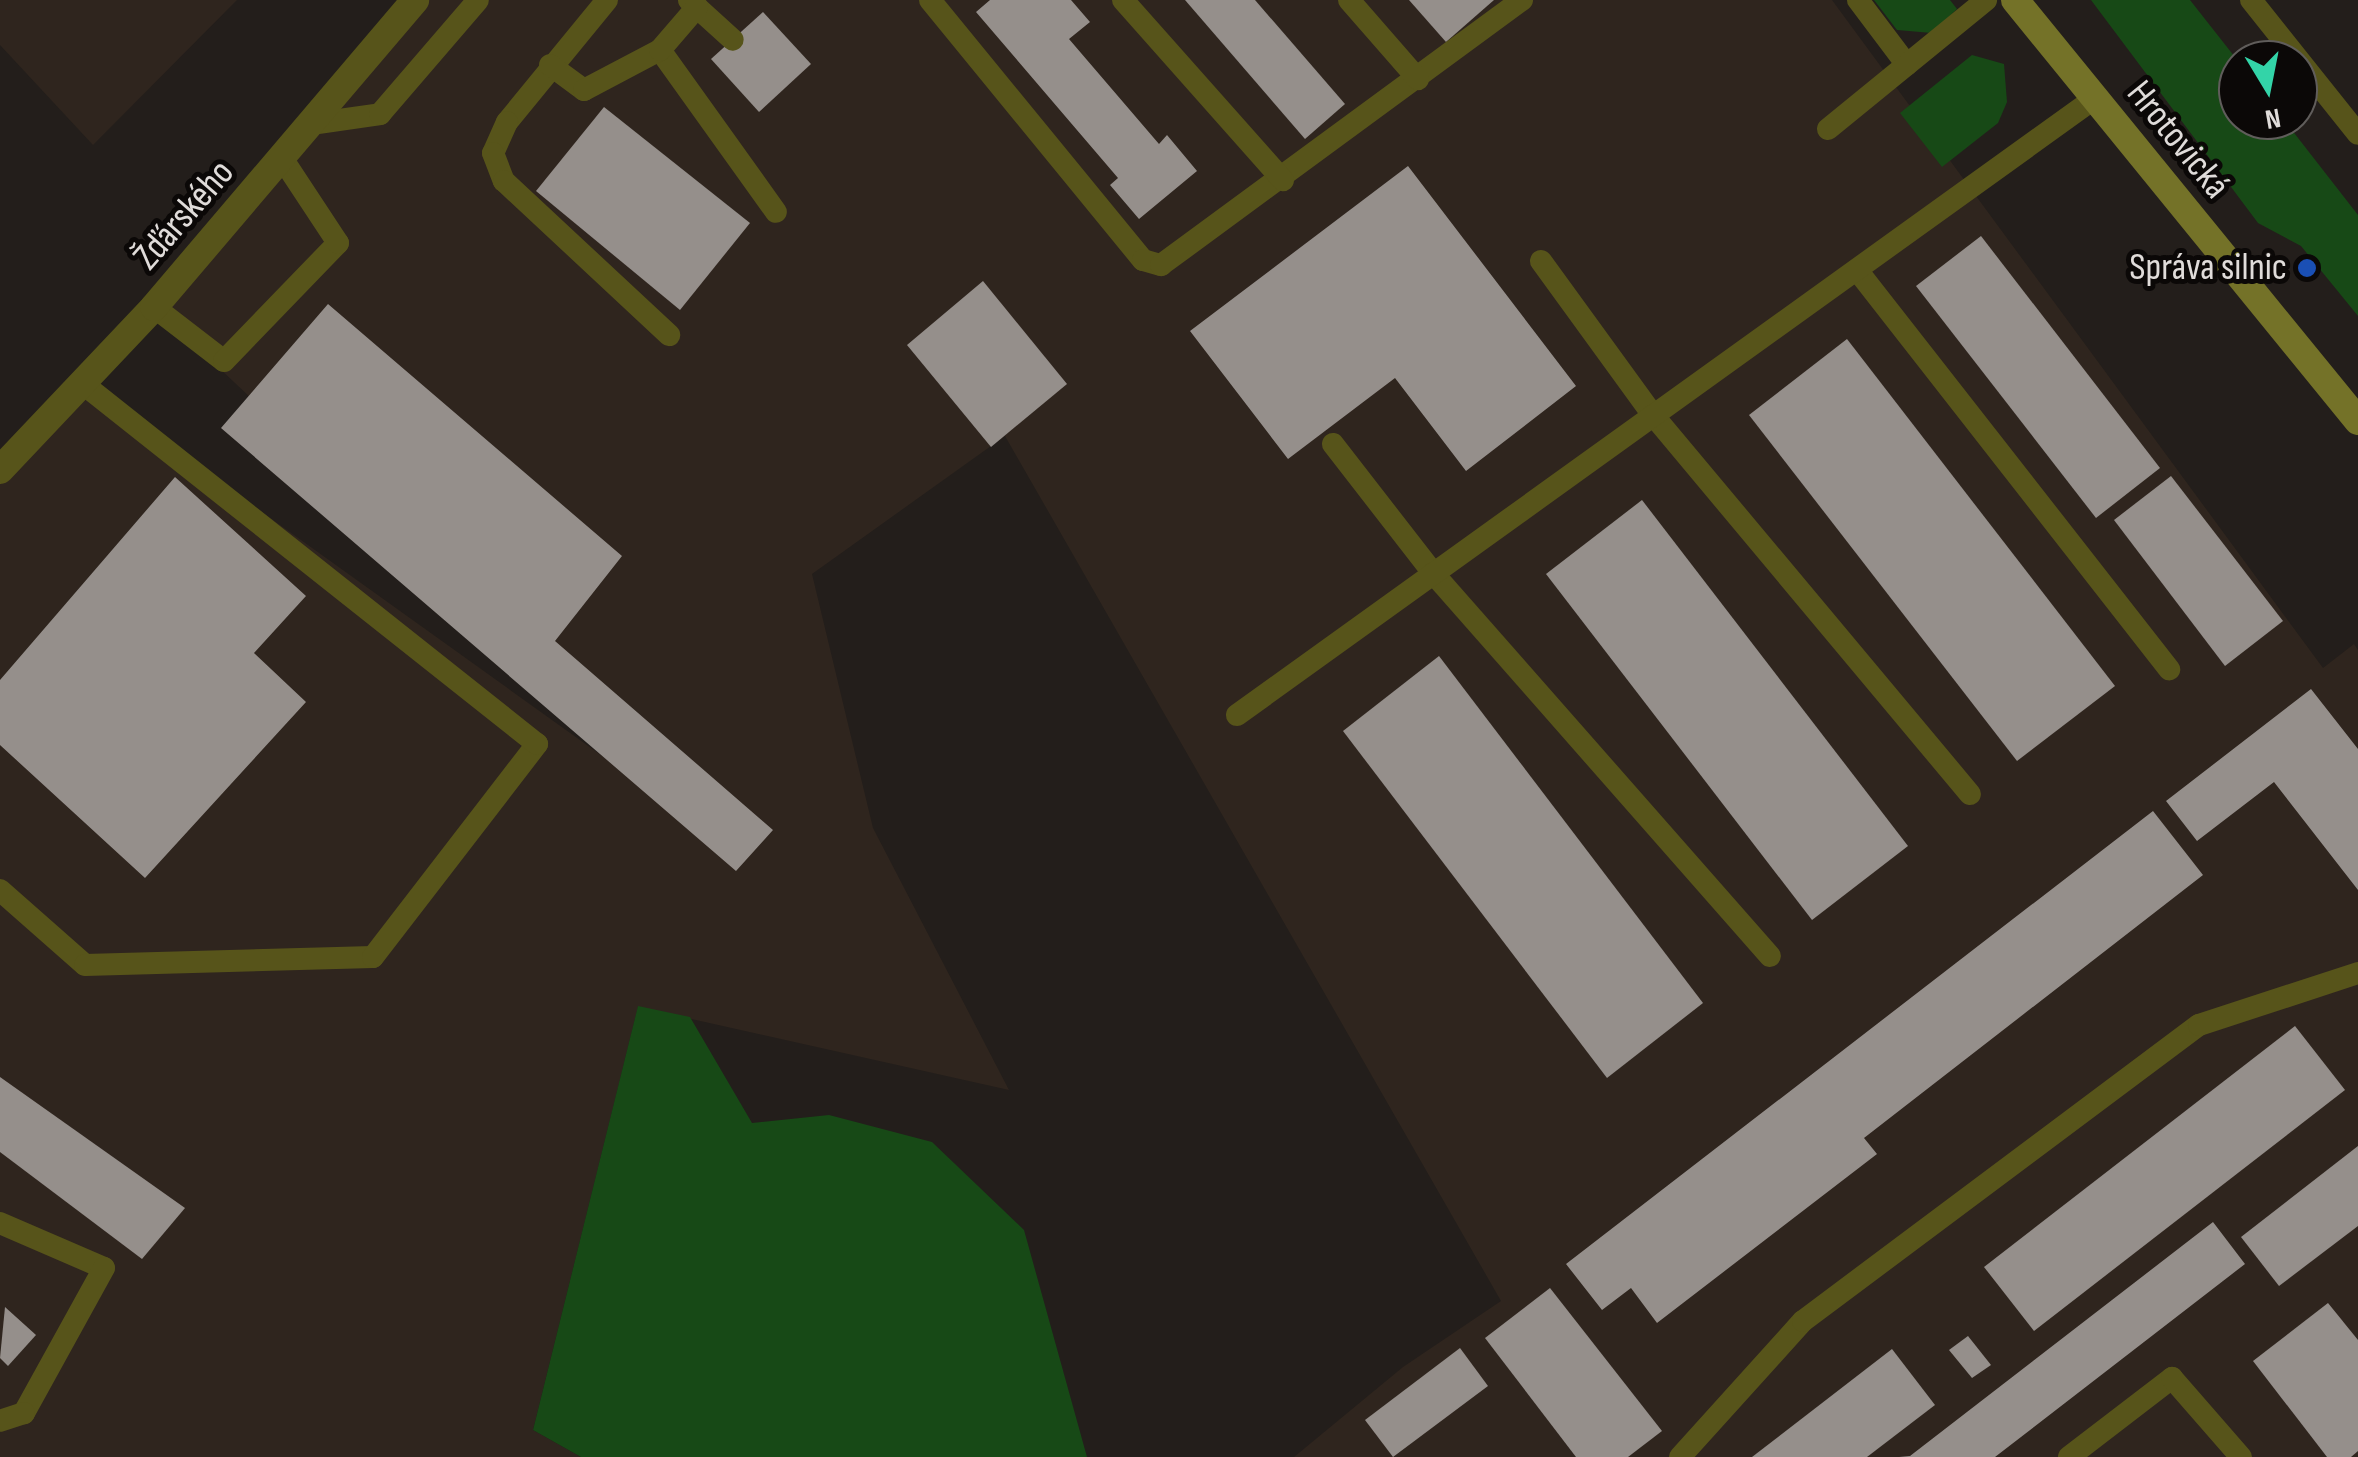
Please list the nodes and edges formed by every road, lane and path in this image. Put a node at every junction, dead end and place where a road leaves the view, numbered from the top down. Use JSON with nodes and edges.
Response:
{"nodes":[{"id":1,"x":416,"y":0,"type":"edge"},
{"id":2,"x":478,"y":0,"type":"edge"},
{"id":3,"x":607,"y":0,"type":"edge"},
{"id":4,"x":930,"y":0,"type":"edge"},
{"id":5,"x":1124,"y":0,"type":"edge"},
{"id":6,"x":1350,"y":0,"type":"edge"},
{"id":7,"x":1522,"y":0,"type":"edge"},
{"id":8,"x":1858,"y":0,"type":"edge"},
{"id":9,"x":1986,"y":0,"type":"edge"},
{"id":10,"x":2015,"y":0,"type":"edge"},
{"id":11,"x":2252,"y":0,"type":"edge"},
{"id":12,"x":693,"y":4,"type":"edge"},
{"id":13,"x":733,"y":40,"type":"dead end"},
{"id":14,"x":660,"y":50,"type":"junction"},
{"id":15,"x":550,"y":65,"type":"junction"},
{"id":16,"x":1907,"y":65,"type":"junction"},
{"id":17,"x":1418,"y":79,"type":"junction"},
{"id":18,"x":2095,"y":98,"type":"junction"},
{"id":19,"x":310,"y":124,"type":"junction"},
{"id":20,"x":1828,"y":129,"type":"dead end"},
{"id":21,"x":2358,"y":134,"type":"edge"},
{"id":22,"x":282,"y":158,"type":"junction"},
{"id":23,"x":1283,"y":180,"type":"junction"},
{"id":24,"x":776,"y":212,"type":"dead end"},
{"id":25,"x":1541,"y":261,"type":"dead end"},
{"id":26,"x":1858,"y":270,"type":"junction"},
{"id":27,"x":154,"y":307,"type":"junction"},
{"id":28,"x":669,"y":335,"type":"dead end"},
{"id":29,"x":82,"y":382,"type":"junction"},
{"id":30,"x":1653,"y":416,"type":"junction"},
{"id":31,"x":2358,"y":421,"type":"edge"},
{"id":32,"x":1333,"y":444,"type":"dead end"},
{"id":33,"x":0,"y":470,"type":"edge"},
{"id":34,"x":1433,"y":574,"type":"junction"},
{"id":35,"x":2169,"y":669,"type":"dead end"},
{"id":36,"x":1237,"y":715,"type":"dead end"},
{"id":37,"x":1970,"y":794,"type":"dead end"},
{"id":38,"x":0,"y":890,"type":"edge"},
{"id":39,"x":1770,"y":956,"type":"dead end"},
{"id":40,"x":2358,"y":973,"type":"edge"},
{"id":41,"x":0,"y":1224,"type":"edge"},
{"id":42,"x":0,"y":1421,"type":"edge"},
{"id":43,"x":1680,"y":1457,"type":"edge"},
{"id":44,"x":2069,"y":1457,"type":"edge"},
{"id":45,"x":2241,"y":1457,"type":"edge"}],
"edges":[{"from":1,"to":19,"type":"street","name":"Žďárského"},
{"from":2,"to":19,"type":"lane"},
{"from":3,"to":15,"type":"lane"},
{"from":4,"to":23,"type":"lane"},
{"from":5,"to":23,"type":"lane"},
{"from":6,"to":17,"type":"lane"},
{"from":7,"to":17,"type":"lane"},
{"from":8,"to":16,"type":"lane"},
{"from":9,"to":16,"type":"lane"},
{"from":10,"to":18,"type":"main road","name":"Hrotovická"},
{"from":11,"to":21,"type":"lane"},
{"from":12,"to":13,"type":"lane"},
{"from":12,"to":14,"type":"lane"},
{"from":14,"to":15,"type":"lane"},
{"from":14,"to":24,"type":"lane"},
{"from":15,"to":28,"type":"lane"},
{"from":16,"to":20,"type":"lane"},
{"from":17,"to":23,"type":"lane"},
{"from":18,"to":26,"type":"lane"},
{"from":18,"to":31,"type":"main road","name":"Hrotovická"},
{"from":19,"to":22,"type":"street","name":"Žďárského"},
{"from":22,"to":27,"type":"street","name":"Žďárského"},
{"from":22,"to":27,"type":"lane"},
{"from":25,"to":30,"type":"lane"},
{"from":26,"to":30,"type":"lane"},
{"from":26,"to":35,"type":"lane"},
{"from":27,"to":29,"type":"street","name":"Žďárského"},
{"from":29,"to":33,"type":"street","name":"Žďárského"},
{"from":29,"to":38,"type":"lane"},
{"from":30,"to":34,"type":"lane"},
{"from":30,"to":37,"type":"lane"},
{"from":32,"to":34,"type":"lane"},
{"from":34,"to":36,"type":"lane"},
{"from":34,"to":39,"type":"lane"},
{"from":40,"to":43,"type":"lane"},
{"from":41,"to":42,"type":"lane"},
{"from":44,"to":45,"type":"lane"}]}
